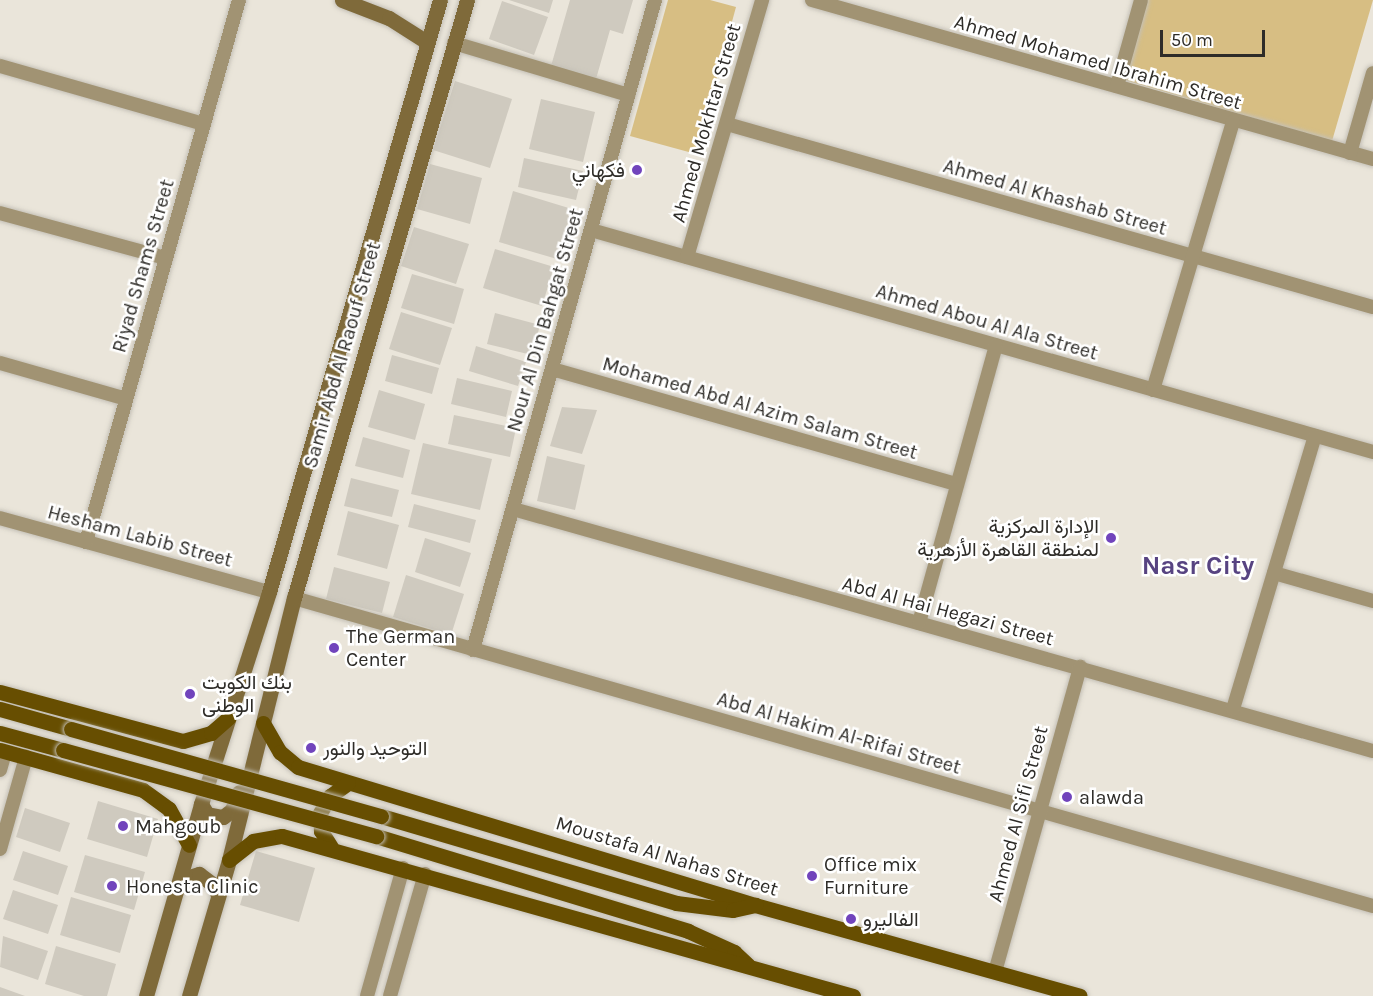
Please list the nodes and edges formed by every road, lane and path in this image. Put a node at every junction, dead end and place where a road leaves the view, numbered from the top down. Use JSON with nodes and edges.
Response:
{"nodes":[{"id":1,"x":239,"y":0,"type":"edge"},
{"id":2,"x":342,"y":0,"type":"edge"},
{"id":3,"x":440,"y":0,"type":"edge"},
{"id":4,"x":467,"y":0,"type":"edge"},
{"id":5,"x":655,"y":0,"type":"edge"},
{"id":6,"x":762,"y":0,"type":"edge"},
{"id":7,"x":812,"y":0,"type":"edge"},
{"id":8,"x":1141,"y":0,"type":"edge"},
{"id":9,"x":427,"y":42,"type":"junction"},
{"id":10,"x":454,"y":43,"type":"junction"},
{"id":11,"x":0,"y":66,"type":"edge"},
{"id":12,"x":1373,"y":74,"type":"edge"},
{"id":13,"x":1117,"y":86,"type":"junction"},
{"id":14,"x":628,"y":95,"type":"junction"},
{"id":15,"x":1233,"y":122,"type":"junction"},
{"id":16,"x":204,"y":123,"type":"junction"},
{"id":17,"x":727,"y":124,"type":"junction"},
{"id":18,"x":1350,"y":153,"type":"junction"},
{"id":19,"x":1373,"y":159,"type":"edge"},
{"id":20,"x":0,"y":213,"type":"edge"},
{"id":21,"x":591,"y":230,"type":"junction"},
{"id":22,"x":687,"y":257,"type":"junction"},
{"id":23,"x":1195,"y":257,"type":"junction"},
{"id":24,"x":166,"y":258,"type":"junction"},
{"id":25,"x":1373,"y":307,"type":"edge"},
{"id":26,"x":996,"y":345,"type":"junction"},
{"id":27,"x":0,"y":363,"type":"edge"},
{"id":28,"x":552,"y":369,"type":"junction"},
{"id":29,"x":1153,"y":390,"type":"junction"},
{"id":30,"x":126,"y":399,"type":"junction"},
{"id":31,"x":1315,"y":436,"type":"junction"},
{"id":32,"x":1373,"y":452,"type":"edge"},
{"id":33,"x":957,"y":484,"type":"junction"},
{"id":34,"x":513,"y":509,"type":"junction"},
{"id":35,"x":0,"y":518,"type":"edge"},
{"id":36,"x":86,"y":542,"type":"junction"},
{"id":37,"x":1274,"y":573,"type":"junction"},
{"id":38,"x":269,"y":592,"type":"junction"},
{"id":39,"x":294,"y":598,"type":"junction"},
{"id":40,"x":1373,"y":601,"type":"edge"},
{"id":41,"x":919,"y":623,"type":"junction"},
{"id":42,"x":473,"y":650,"type":"junction"},
{"id":43,"x":1080,"y":667,"type":"junction"},
{"id":44,"x":0,"y":692,"type":"edge"},
{"id":45,"x":0,"y":709,"type":"edge"},
{"id":46,"x":1233,"y":709,"type":"junction"},
{"id":47,"x":228,"y":718,"type":"junction"},
{"id":48,"x":263,"y":723,"type":"junction"},
{"id":49,"x":133,"y":728,"type":"junction"},
{"id":50,"x":0,"y":733,"type":"edge"},
{"id":51,"x":3,"y":751,"type":"edge"},
{"id":52,"x":1373,"y":751,"type":"edge"},
{"id":53,"x":26,"y":757,"type":"junction"},
{"id":54,"x":0,"y":770,"type":"edge"},
{"id":55,"x":114,"y":780,"type":"junction"},
{"id":56,"x":348,"y":783,"type":"junction"},
{"id":57,"x":249,"y":784,"type":"junction"},
{"id":58,"x":201,"y":804,"type":"junction"},
{"id":59,"x":1039,"y":810,"type":"junction"},
{"id":60,"x":189,"y":845,"type":"junction"},
{"id":61,"x":331,"y":847,"type":"junction"},
{"id":62,"x":0,"y":849,"type":"edge"},
{"id":63,"x":229,"y":860,"type":"junction"},
{"id":64,"x":403,"y":868,"type":"junction"},
{"id":65,"x":425,"y":874,"type":"junction"},
{"id":66,"x":180,"y":880,"type":"junction"},
{"id":67,"x":218,"y":896,"type":"junction"},
{"id":68,"x":755,"y":904,"type":"junction"},
{"id":69,"x":1373,"y":906,"type":"edge"},
{"id":70,"x":750,"y":967,"type":"junction"},
{"id":71,"x":995,"y":972,"type":"junction"},
{"id":72,"x":146,"y":996,"type":"edge"},
{"id":73,"x":189,"y":996,"type":"edge"},
{"id":74,"x":367,"y":996,"type":"edge"},
{"id":75,"x":390,"y":996,"type":"edge"},
{"id":76,"x":853,"y":996,"type":"edge"},
{"id":77,"x":1080,"y":996,"type":"edge"}],
"edges":[{"from":1,"to":16,"type":"street","name":"Riyad Shams Street"},
{"from":2,"to":9,"type":"street"},
{"from":3,"to":9,"type":"street","name":"Samir Abd Al Raouf Street"},
{"from":4,"to":10,"type":"street","name":"Samir Abd Al Raouf Street"},
{"from":5,"to":14,"type":"street","name":"Nour Al Din Bahgat Street"},
{"from":6,"to":17,"type":"street","name":"Ahmed Mokhtar Street"},
{"from":7,"to":13,"type":"street","name":"Ahmed Mohamed Ibrahim Street"},
{"from":8,"to":13,"type":"street"},
{"from":9,"to":38,"type":"street","name":"Samir Abd Al Raouf Street"},
{"from":10,"to":14,"type":"street"},
{"from":10,"to":39,"type":"street","name":"Samir Abd Al Raouf Street"},
{"from":11,"to":16,"type":"street"},
{"from":12,"to":18,"type":"street"},
{"from":13,"to":15,"type":"street","name":"Ahmed Mohamed Ibrahim Street"},
{"from":14,"to":21,"type":"street","name":"Nour Al Din Bahgat Street"},
{"from":15,"to":18,"type":"street","name":"Ahmed Mohamed Ibrahim Street"},
{"from":15,"to":23,"type":"street"},
{"from":16,"to":24,"type":"street","name":"Riyad Shams Street"},
{"from":17,"to":22,"type":"street","name":"Ahmed Mokhtar Street"},
{"from":17,"to":23,"type":"street","name":"Ahmed Al Khashab Street"},
{"from":18,"to":19,"type":"street","name":"Ahmed Mohamed Ibrahim Street"},
{"from":20,"to":24,"type":"street"},
{"from":21,"to":22,"type":"street","name":"Ahmed Abou Al Ala Street"},
{"from":21,"to":28,"type":"street","name":"Nour Al Din Bahgat Street"},
{"from":22,"to":26,"type":"street","name":"Ahmed Abou Al Ala Street"},
{"from":23,"to":25,"type":"street","name":"Ahmed Al Khashab Street"},
{"from":23,"to":29,"type":"street"},
{"from":24,"to":30,"type":"street","name":"Riyad Shams Street"},
{"from":26,"to":29,"type":"street","name":"Ahmed Abou Al Ala Street"},
{"from":26,"to":33,"type":"street"},
{"from":27,"to":30,"type":"street"},
{"from":28,"to":33,"type":"street","name":"Mohamed Abd Al Azim Salam Street"},
{"from":28,"to":34,"type":"street","name":"Nour Al Din Bahgat Street"},
{"from":29,"to":31,"type":"street","name":"Ahmed Abou Al Ala Street"},
{"from":30,"to":36,"type":"street","name":"Riyad Shams Street"},
{"from":31,"to":32,"type":"street","name":"Ahmed Abou Al Ala Street"},
{"from":31,"to":37,"type":"street"},
{"from":33,"to":41,"type":"street"},
{"from":34,"to":41,"type":"street","name":"Abd Al Hai Hegazi Street"},
{"from":34,"to":42,"type":"street","name":"Nour Al Din Bahgat Street"},
{"from":35,"to":36,"type":"street","name":"Hesham Labib Street"},
{"from":36,"to":38,"type":"street","name":"Hesham Labib Street"},
{"from":37,"to":40,"type":"street"},
{"from":37,"to":46,"type":"street"},
{"from":38,"to":47,"type":"street","name":"Samir Abd Al Raouf Street"},
{"from":39,"to":42,"type":"street","name":"Abd Al Hakim Al-Rifai Street"},
{"from":39,"to":48,"type":"street","name":"Samir Abd Al Raouf Street"},
{"from":41,"to":43,"type":"street","name":"Abd Al Hai Hegazi Street"},
{"from":42,"to":59,"type":"street","name":"Abd Al Hakim Al-Rifai Street"},
{"from":43,"to":46,"type":"street","name":"Abd Al Hai Hegazi Street"},
{"from":43,"to":59,"type":"street","name":"Ahmed Al Sifi Street"},
{"from":44,"to":49,"type":"main road"},
{"from":45,"to":68,"type":"main road","bridge":true},
{"from":46,"to":52,"type":"street","name":"Abd Al Hai Hegazi Street"},
{"from":47,"to":49,"type":"main road"},
{"from":47,"to":58,"type":"street","name":"Samir Abd Al Raouf Street"},
{"from":48,"to":56,"type":"main road","name":"Moustafa Al Nahas Street"},
{"from":48,"to":57,"type":"street","name":"Samir Abd Al Raouf Street"},
{"from":49,"to":55,"type":"main road"},
{"from":50,"to":70,"type":"main road","bridge":true},
{"from":51,"to":53,"type":"main road"},
{"from":51,"to":54,"type":"street"},
{"from":53,"to":55,"type":"main road"},
{"from":53,"to":62,"type":"street"},
{"from":55,"to":60,"type":"main road"},
{"from":56,"to":61,"type":"main road"},
{"from":56,"to":68,"type":"main road","name":"Moustafa Al Nahas Street"},
{"from":57,"to":58,"type":"street"},
{"from":57,"to":63,"type":"street","name":"Samir Abd Al Raouf Street"},
{"from":58,"to":60,"type":"street","name":"Samir Abd Al Raouf Street"},
{"from":59,"to":69,"type":"street","name":"Abd Al Hakim Al-Rifai Street"},
{"from":59,"to":71,"type":"street","name":"Ahmed Al Sifi Street"},
{"from":60,"to":66,"type":"street","name":"Samir Abd Al Raouf Street"},
{"from":61,"to":63,"type":"main road"},
{"from":61,"to":64,"type":"main road"},
{"from":63,"to":67,"type":"street","name":"Samir Abd Al Raouf Street"},
{"from":64,"to":65,"type":"main road"},
{"from":64,"to":74,"type":"street"},
{"from":65,"to":70,"type":"main road"},
{"from":65,"to":75,"type":"street"},
{"from":66,"to":67,"type":"street"},
{"from":66,"to":72,"type":"street","name":"Samir Abd Al Raouf Street"},
{"from":67,"to":73,"type":"street","name":"Samir Abd Al Raouf Street"},
{"from":68,"to":71,"type":"main road","name":"Moustafa Al Nahas Street"},
{"from":70,"to":76,"type":"main road"},
{"from":71,"to":77,"type":"main road","name":"Moustafa Al Nahas Street"}]}
